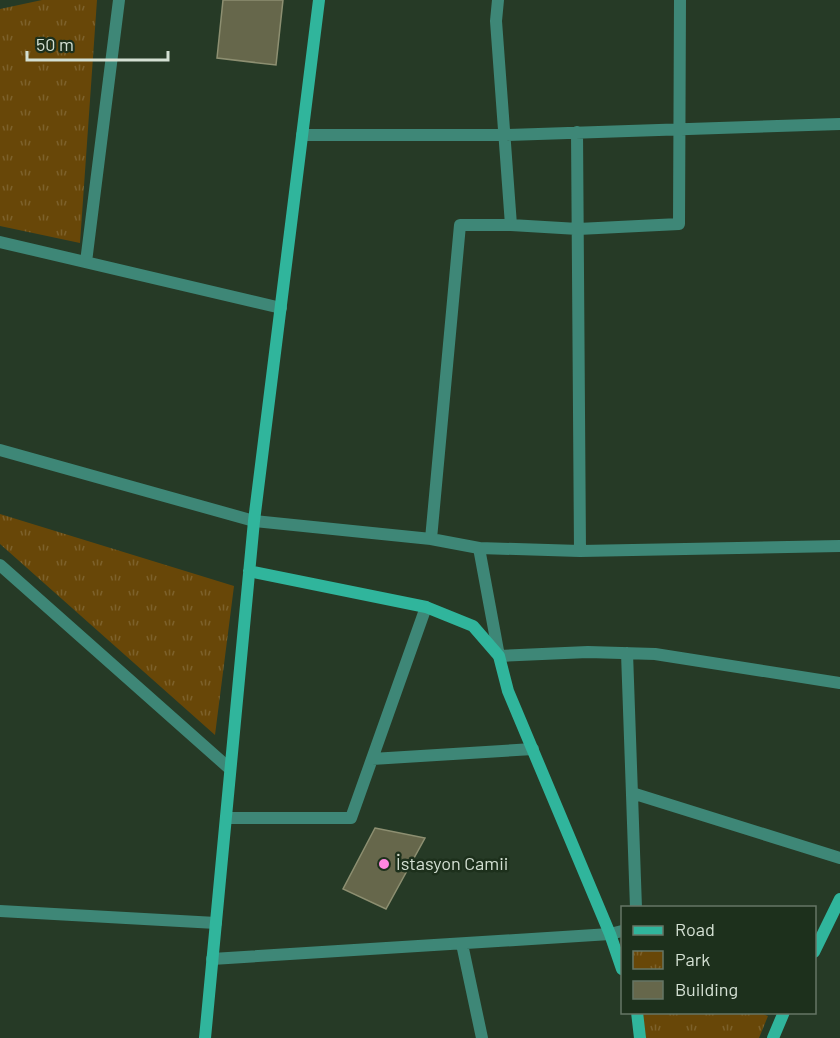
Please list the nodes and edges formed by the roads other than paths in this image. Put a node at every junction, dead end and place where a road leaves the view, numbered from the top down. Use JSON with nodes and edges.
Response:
{"nodes":[{"id":1,"x":119,"y":0,"type":"edge"},
{"id":2,"x":319,"y":0,"type":"edge"},
{"id":3,"x":498,"y":0,"type":"edge"},
{"id":4,"x":680,"y":0,"type":"edge"},
{"id":5,"x":840,"y":124,"type":"edge"},
{"id":6,"x":680,"y":128,"type":"junction"},
{"id":7,"x":577,"y":132,"type":"junction"},
{"id":8,"x":302,"y":135,"type":"junction"},
{"id":9,"x":506,"y":135,"type":"junction"},
{"id":10,"x":511,"y":225,"type":"junction"},
{"id":11,"x":578,"y":229,"type":"junction"},
{"id":12,"x":0,"y":242,"type":"edge"},
{"id":13,"x":86,"y":262,"type":"junction"},
{"id":14,"x":281,"y":308,"type":"junction"},
{"id":15,"x":0,"y":450,"type":"edge"},
{"id":16,"x":254,"y":521,"type":"junction"},
{"id":17,"x":430,"y":539,"type":"junction"},
{"id":18,"x":840,"y":546,"type":"edge"},
{"id":19,"x":479,"y":548,"type":"junction"},
{"id":20,"x":580,"y":551,"type":"junction"},
{"id":21,"x":0,"y":565,"type":"edge"},
{"id":22,"x":249,"y":571,"type":"junction"},
{"id":23,"x":426,"y":607,"type":"junction"},
{"id":24,"x":627,"y":653,"type":"junction"},
{"id":25,"x":499,"y":656,"type":"junction"},
{"id":26,"x":840,"y":682,"type":"edge"},
{"id":27,"x":533,"y":749,"type":"junction"},
{"id":28,"x":372,"y":759,"type":"junction"},
{"id":29,"x":230,"y":769,"type":"junction"},
{"id":30,"x":632,"y":793,"type":"junction"},
{"id":31,"x":226,"y":818,"type":"junction"},
{"id":32,"x":840,"y":858,"type":"edge"},
{"id":33,"x":840,"y":899,"type":"edge"},
{"id":34,"x":636,"y":906,"type":"edge"},
{"id":35,"x":0,"y":911,"type":"edge"},
{"id":36,"x":216,"y":923,"type":"junction"},
{"id":37,"x":616,"y":933,"type":"edge"},
{"id":38,"x":462,"y":944,"type":"junction"},
{"id":39,"x":816,"y":948,"type":"edge"},
{"id":40,"x":619,"y":952,"type":"edge"},
{"id":41,"x":212,"y":959,"type":"junction"},
{"id":42,"x":637,"y":1014,"type":"edge"},
{"id":43,"x":783,"y":1014,"type":"edge"},
{"id":44,"x":205,"y":1038,"type":"edge"},
{"id":45,"x":482,"y":1038,"type":"edge"},
{"id":46,"x":640,"y":1038,"type":"edge"},
{"id":47,"x":773,"y":1038,"type":"edge"}],
"edges":[{"from":1,"to":13,"type":"street"},
{"from":2,"to":8,"type":"street"},
{"from":3,"to":9,"type":"street"},
{"from":4,"to":6,"type":"street"},
{"from":5,"to":6,"type":"street"},
{"from":6,"to":7,"type":"street"},
{"from":6,"to":11,"type":"street"},
{"from":7,"to":9,"type":"street"},
{"from":7,"to":11,"type":"street"},
{"from":8,"to":9,"type":"street"},
{"from":8,"to":14,"type":"street"},
{"from":9,"to":10,"type":"street"},
{"from":10,"to":11,"type":"street"},
{"from":10,"to":17,"type":"street"},
{"from":11,"to":20,"type":"street"},
{"from":12,"to":13,"type":"street"},
{"from":13,"to":14,"type":"street"},
{"from":14,"to":16,"type":"street"},
{"from":15,"to":16,"type":"street"},
{"from":16,"to":17,"type":"street"},
{"from":16,"to":22,"type":"street"},
{"from":17,"to":19,"type":"street"},
{"from":18,"to":20,"type":"street"},
{"from":19,"to":20,"type":"street"},
{"from":19,"to":25,"type":"street"},
{"from":21,"to":29,"type":"street"},
{"from":22,"to":23,"type":"street"},
{"from":22,"to":29,"type":"street"},
{"from":23,"to":25,"type":"street"},
{"from":23,"to":28,"type":"street"},
{"from":24,"to":25,"type":"street"},
{"from":24,"to":26,"type":"street"},
{"from":24,"to":30,"type":"street"},
{"from":25,"to":27,"type":"street"},
{"from":27,"to":28,"type":"street"},
{"from":27,"to":37,"type":"street"},
{"from":28,"to":31,"type":"street"},
{"from":29,"to":31,"type":"street"},
{"from":30,"to":32,"type":"street"},
{"from":30,"to":34,"type":"street"},
{"from":31,"to":36,"type":"street"},
{"from":33,"to":39,"type":"street"},
{"from":35,"to":36,"type":"street"},
{"from":36,"to":41,"type":"street"},
{"from":37,"to":38,"type":"street"},
{"from":37,"to":40,"type":"street"},
{"from":38,"to":41,"type":"street"},
{"from":38,"to":45,"type":"street"},
{"from":41,"to":44,"type":"street"},
{"from":42,"to":46,"type":"street"},
{"from":43,"to":47,"type":"street"}]}
